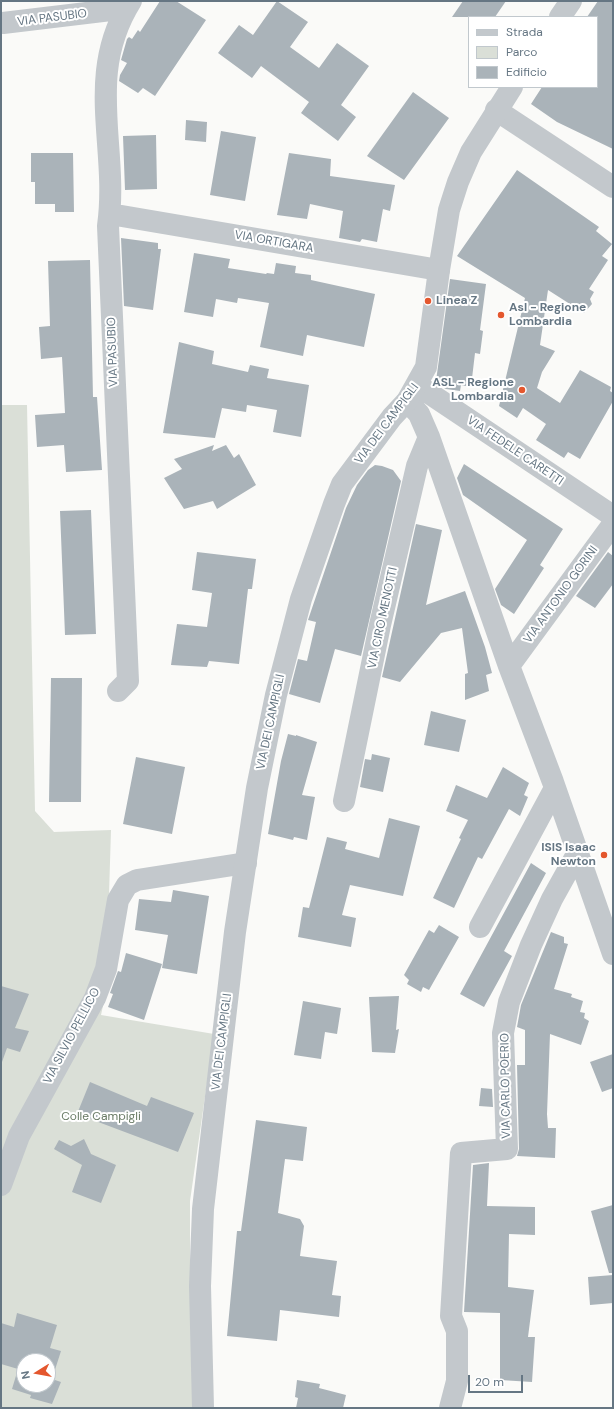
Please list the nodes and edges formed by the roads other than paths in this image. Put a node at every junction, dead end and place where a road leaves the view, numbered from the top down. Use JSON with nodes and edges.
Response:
{"nodes":[{"id":1,"x":571,"y":1,"type":"edge"},
{"id":2,"x":128,"y":7,"type":"edge"},
{"id":3,"x":561,"y":16,"type":"edge"},
{"id":4,"x":3,"y":23,"type":"dead end"},
{"id":5,"x":511,"y":88,"type":"edge"},
{"id":6,"x":496,"y":110,"type":"junction"},
{"id":7,"x":613,"y":187,"type":"edge"},
{"id":8,"x":110,"y":214,"type":"junction"},
{"id":9,"x":439,"y":270,"type":"junction"},
{"id":10,"x":412,"y":393,"type":"junction"},
{"id":11,"x":429,"y":437,"type":"junction"},
{"id":12,"x":613,"y":516,"type":"edge"},
{"id":13,"x":613,"y":524,"type":"edge"},
{"id":14,"x":508,"y":666,"type":"junction"},
{"id":15,"x":118,"y":691,"type":"dead end"},
{"id":16,"x":555,"y":788,"type":"junction"},
{"id":17,"x":344,"y":801,"type":"dead end"},
{"id":18,"x":577,"y":854,"type":"junction"},
{"id":19,"x":246,"y":863,"type":"junction"},
{"id":20,"x":480,"y":927,"type":"dead end"},
{"id":21,"x":613,"y":954,"type":"edge"},
{"id":22,"x":1,"y":1185,"type":"edge"},
{"id":23,"x":203,"y":1408,"type":"edge"},
{"id":24,"x":450,"y":1408,"type":"edge"}],
"edges":[{"from":1,"to":3,"type":"street"},
{"from":2,"to":4,"type":"street","name":"VIA PASUBIO"},
{"from":2,"to":8,"type":"street","name":"VIA PASUBIO"},
{"from":5,"to":6,"type":"street","name":"VIA DEI CAMPIGLI"},
{"from":6,"to":7,"type":"street"},
{"from":6,"to":9,"type":"street","name":"VIA DEI CAMPIGLI"},
{"from":8,"to":9,"type":"street","name":"VIA ORTIGARA"},
{"from":8,"to":15,"type":"street","name":"VIA PASUBIO"},
{"from":9,"to":10,"type":"street","name":"VIA DEI CAMPIGLI"},
{"from":10,"to":11,"type":"street"},
{"from":10,"to":12,"type":"street","name":"VIA FEDELE CARETTI"},
{"from":10,"to":19,"type":"street","name":"VIA DEI CAMPIGLI"},
{"from":11,"to":14,"type":"street"},
{"from":11,"to":17,"type":"street","name":"VIA CIRO MENOTTI"},
{"from":13,"to":14,"type":"street","name":"VIA ANTONIO GORINI"},
{"from":14,"to":16,"type":"street"},
{"from":16,"to":18,"type":"street"},
{"from":16,"to":20,"type":"street"},
{"from":18,"to":21,"type":"street"},
{"from":18,"to":24,"type":"street","name":"VIA CARLO POERIO"},
{"from":19,"to":22,"type":"street","name":"VIA SILVIO PELLICO"},
{"from":19,"to":23,"type":"street","name":"VIA DEI CAMPIGLI"}]}
